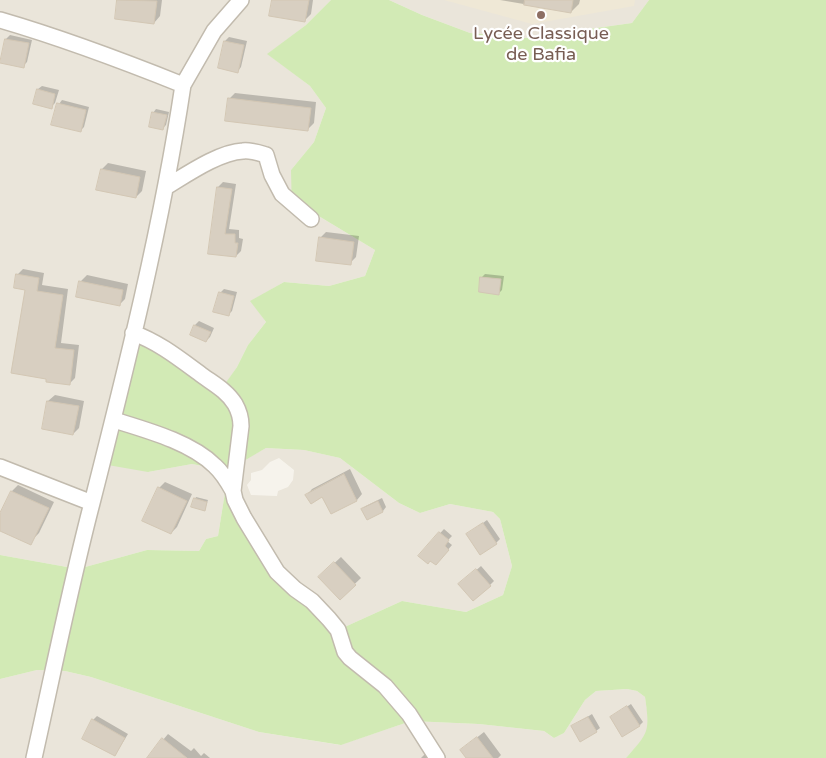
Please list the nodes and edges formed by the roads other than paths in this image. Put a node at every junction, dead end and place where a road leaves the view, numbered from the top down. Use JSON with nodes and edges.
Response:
{"nodes":[{"id":1,"x":241,"y":0,"type":"edge"},
{"id":2,"x":0,"y":20,"type":"edge"},
{"id":3,"x":183,"y":85,"type":"junction"},
{"id":4,"x":166,"y":187,"type":"junction"},
{"id":5,"x":311,"y":219,"type":"dead end"},
{"id":6,"x":133,"y":333,"type":"junction"},
{"id":7,"x":114,"y":420,"type":"junction"},
{"id":8,"x":0,"y":468,"type":"edge"},
{"id":9,"x":234,"y":491,"type":"junction"},
{"id":10,"x":92,"y":503,"type":"junction"},
{"id":11,"x":34,"y":758,"type":"edge"},
{"id":12,"x":437,"y":758,"type":"edge"}],
"edges":[{"from":1,"to":3,"type":"street"},
{"from":2,"to":3,"type":"street"},
{"from":3,"to":4,"type":"street"},
{"from":4,"to":5,"type":"street"},
{"from":4,"to":6,"type":"street"},
{"from":6,"to":7,"type":"street"},
{"from":6,"to":9,"type":"street"},
{"from":7,"to":9,"type":"street"},
{"from":7,"to":10,"type":"street"},
{"from":8,"to":10,"type":"street"},
{"from":9,"to":12,"type":"street"},
{"from":10,"to":11,"type":"street"}]}
